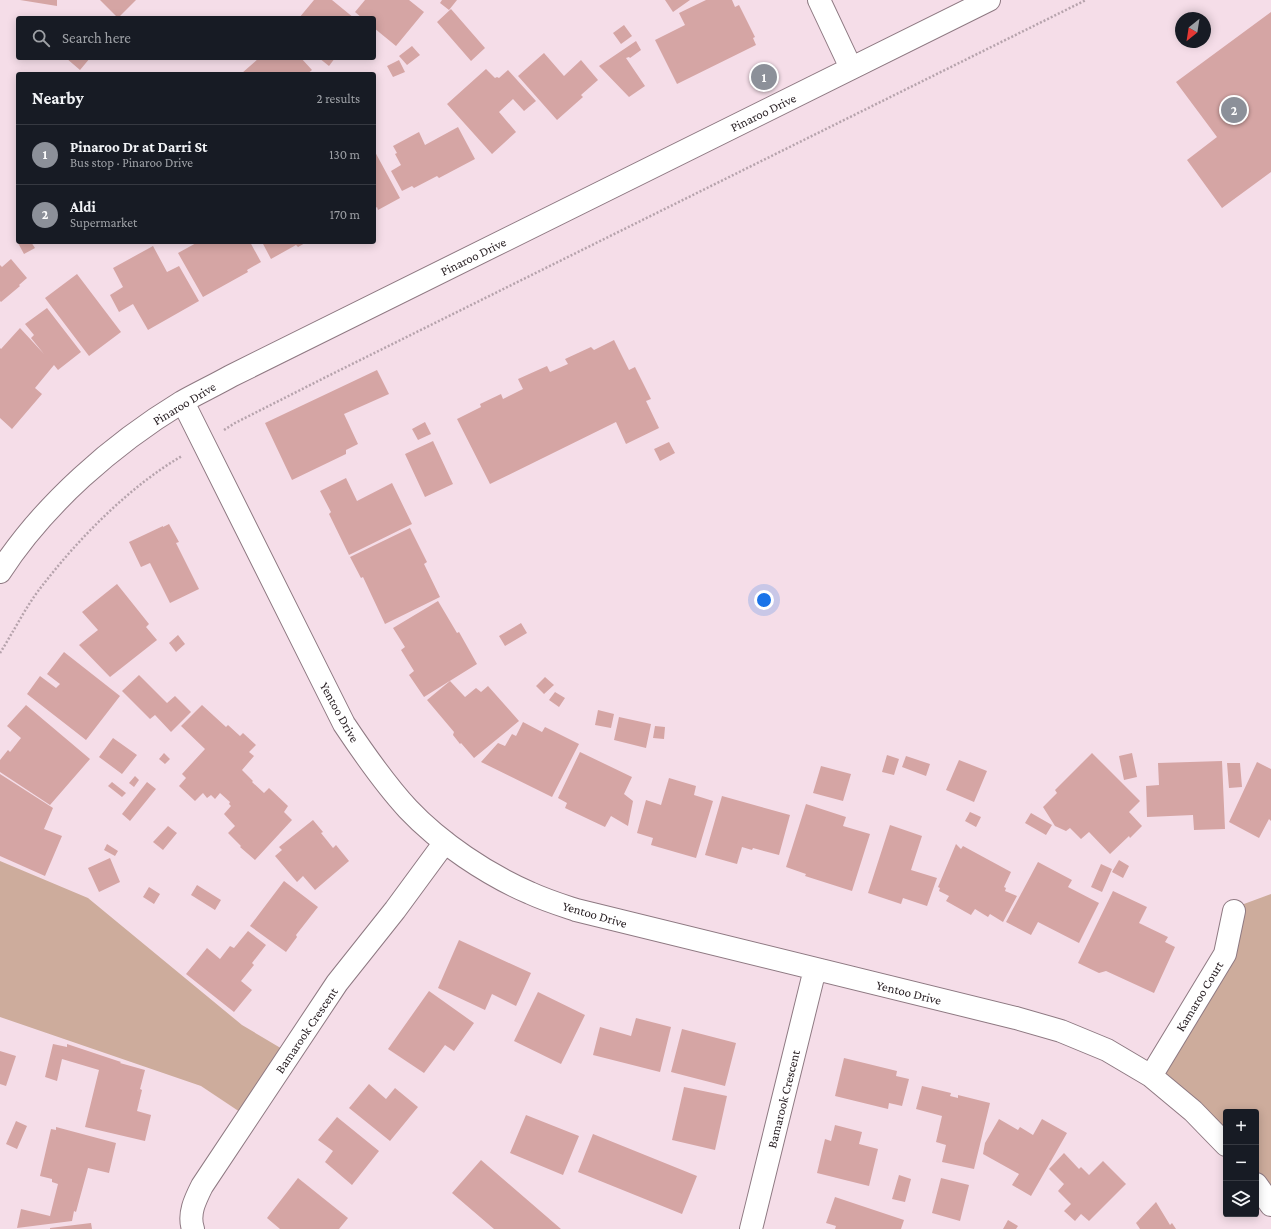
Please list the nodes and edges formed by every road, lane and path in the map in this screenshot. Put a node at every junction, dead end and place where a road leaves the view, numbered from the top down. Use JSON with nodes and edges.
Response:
{"nodes":[{"id":1,"x":819,"y":0,"type":"edge"},
{"id":2,"x":989,"y":0,"type":"edge"},
{"id":3,"x":1086,"y":0,"type":"edge"},
{"id":4,"x":851,"y":68,"type":"junction"},
{"id":5,"x":183,"y":402,"type":"junction"},
{"id":6,"x":203,"y":444,"type":"junction"},
{"id":7,"x":0,"y":572,"type":"edge"},
{"id":8,"x":0,"y":653,"type":"edge"},
{"id":9,"x":445,"y":842,"type":"junction"},
{"id":10,"x":1234,"y":911,"type":"dead end"},
{"id":11,"x":815,"y":969,"type":"junction"},
{"id":12,"x":1151,"y":1076,"type":"junction"},
{"id":13,"x":1223,"y":1142,"type":"edge"},
{"id":14,"x":1259,"y":1188,"type":"edge"},
{"id":15,"x":1271,"y":1205,"type":"edge"},
{"id":16,"x":193,"y":1229,"type":"edge"},
{"id":17,"x":751,"y":1229,"type":"edge"}],
"edges":[{"from":1,"to":4,"type":"street"},
{"from":2,"to":4,"type":"street","name":"Pinaroo Drive"},
{"from":3,"to":6,"type":"path"},
{"from":4,"to":5,"type":"street","name":"Pinaroo Drive"},
{"from":5,"to":6,"type":"street","name":"Yentoo Drive"},
{"from":5,"to":7,"type":"street","name":"Pinaroo Drive"},
{"from":6,"to":8,"type":"path"},
{"from":6,"to":9,"type":"street","name":"Yentoo Drive"},
{"from":9,"to":11,"type":"street","name":"Yentoo Drive"},
{"from":9,"to":16,"type":"street","name":"Bamarook Crescent"},
{"from":10,"to":12,"type":"street","name":"Kamaroo Court"},
{"from":11,"to":12,"type":"street","name":"Yentoo Drive"},
{"from":11,"to":17,"type":"street","name":"Bamarook Crescent"},
{"from":12,"to":13,"type":"street","name":"Yentoo Drive"},
{"from":14,"to":15,"type":"street"}]}
